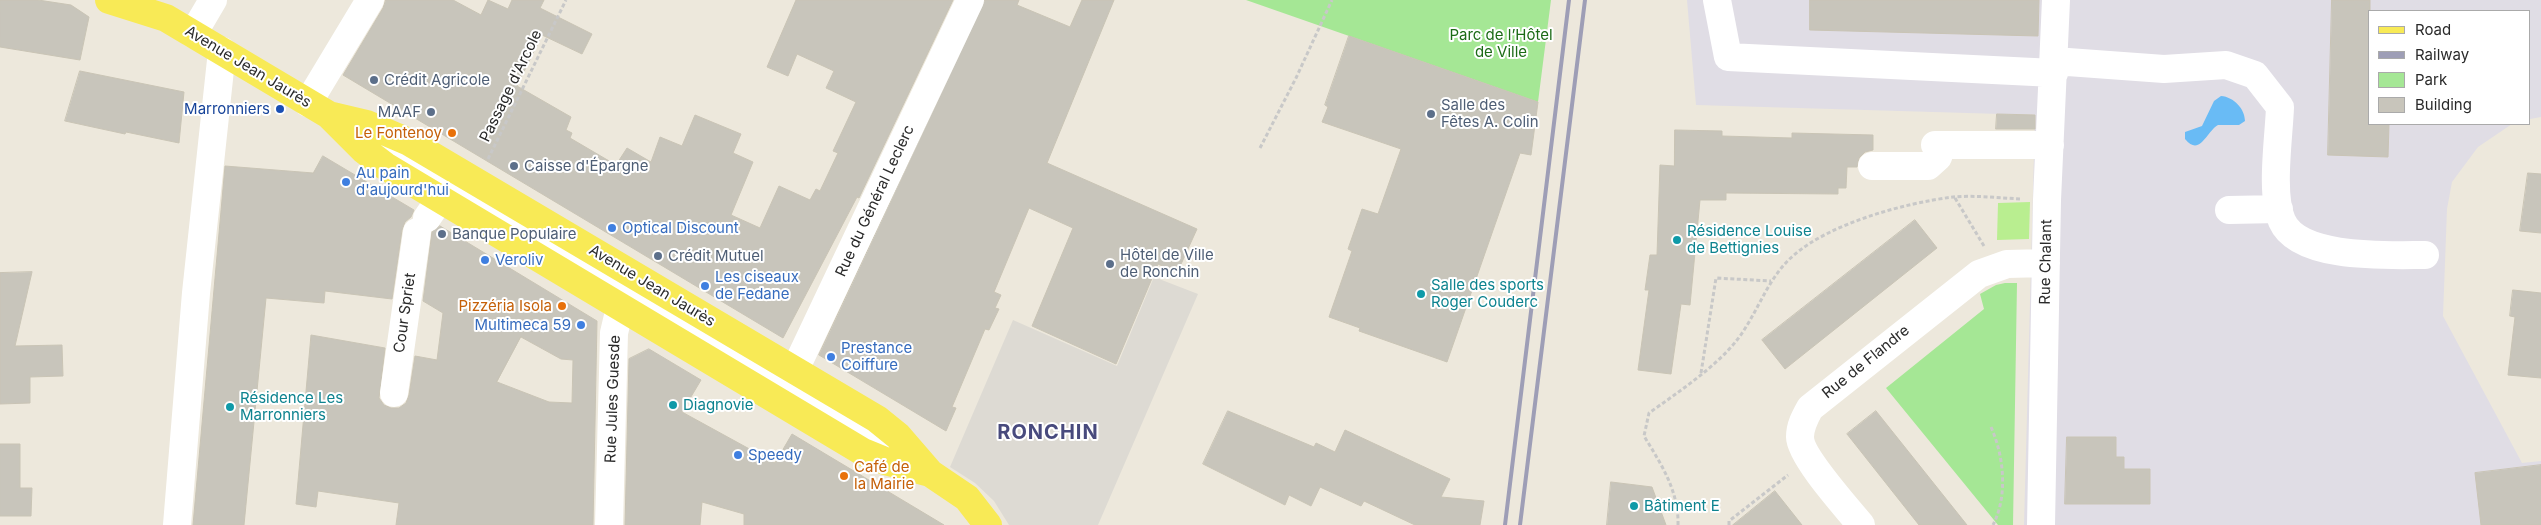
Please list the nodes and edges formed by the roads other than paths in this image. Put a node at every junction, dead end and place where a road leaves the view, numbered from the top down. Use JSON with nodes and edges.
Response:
{"nodes":[{"id":1,"x":109,"y":0,"type":"edge"},
{"id":2,"x":135,"y":0,"type":"edge"},
{"id":3,"x":213,"y":0,"type":"edge"},
{"id":4,"x":370,"y":0,"type":"edge"},
{"id":5,"x":970,"y":0,"type":"edge"},
{"id":6,"x":1717,"y":0,"type":"edge"},
{"id":7,"x":2056,"y":0,"type":"edge"},
{"id":8,"x":158,"y":9,"type":"edge"},
{"id":9,"x":193,"y":34,"type":"junction"},
{"id":10,"x":222,"y":51,"type":"junction"},
{"id":11,"x":2054,"y":67,"type":"junction"},
{"id":12,"x":319,"y":109,"type":"junction"},
{"id":13,"x":2050,"y":145,"type":"junction"},
{"id":14,"x":1872,"y":166,"type":"dead end"},
{"id":15,"x":2229,"y":210,"type":"dead end"},
{"id":16,"x":2280,"y":210,"type":"junction"},
{"id":17,"x":428,"y":216,"type":"junction"},
{"id":18,"x":2425,"y":255,"type":"dead end"},
{"id":19,"x":2046,"y":264,"type":"junction"},
{"id":20,"x":631,"y":294,"type":"junction"},
{"id":21,"x":784,"y":385,"type":"junction"},
{"id":22,"x":394,"y":393,"type":"dead end"},
{"id":23,"x":177,"y":525,"type":"edge"},
{"id":24,"x":609,"y":525,"type":"edge"},
{"id":25,"x":988,"y":525,"type":"edge"},
{"id":26,"x":1861,"y":525,"type":"edge"},
{"id":27,"x":2041,"y":525,"type":"edge"}],
"edges":[{"from":1,"to":8,"type":"main road","name":"Avenue Jean Jaurès"},
{"from":2,"to":8,"type":"street"},
{"from":3,"to":9,"type":"street"},
{"from":4,"to":12,"type":"street"},
{"from":5,"to":21,"type":"street","name":"Rue du Général Leclerc"},
{"from":6,"to":11,"type":"street"},
{"from":7,"to":11,"type":"street","name":"Rue Chalant"},
{"from":8,"to":9,"type":"main road","name":"Avenue Jean Jaurès"},
{"from":9,"to":10,"type":"main road","name":"Avenue Jean Jaurès"},
{"from":10,"to":12,"type":"main road","name":"Avenue Jean Jaurès"},
{"from":10,"to":23,"type":"street"},
{"from":11,"to":13,"type":"street","name":"Rue Chalant"},
{"from":11,"to":16,"type":"street"},
{"from":12,"to":17,"type":"main road","name":"Avenue Jean Jaurès"},
{"from":12,"to":20,"type":"street"},
{"from":12,"to":20,"type":"main road","name":"Avenue Jean Jaurès"},
{"from":13,"to":14,"type":"street"},
{"from":13,"to":19,"type":"street","name":"Rue Chalant"},
{"from":15,"to":16,"type":"street"},
{"from":16,"to":18,"type":"street"},
{"from":17,"to":20,"type":"main road","name":"Avenue Jean Jaurès"},
{"from":17,"to":22,"type":"street","name":"Cour Spriet"},
{"from":19,"to":26,"type":"street","name":"Rue de Flandre"},
{"from":19,"to":27,"type":"street","name":"Rue Chalant"},
{"from":20,"to":21,"type":"main road","name":"Avenue Jean Jaurès"},
{"from":20,"to":24,"type":"street","name":"Rue Jules Guesde"},
{"from":21,"to":25,"type":"main road","name":"Avenue Jean Jaurès"}]}
